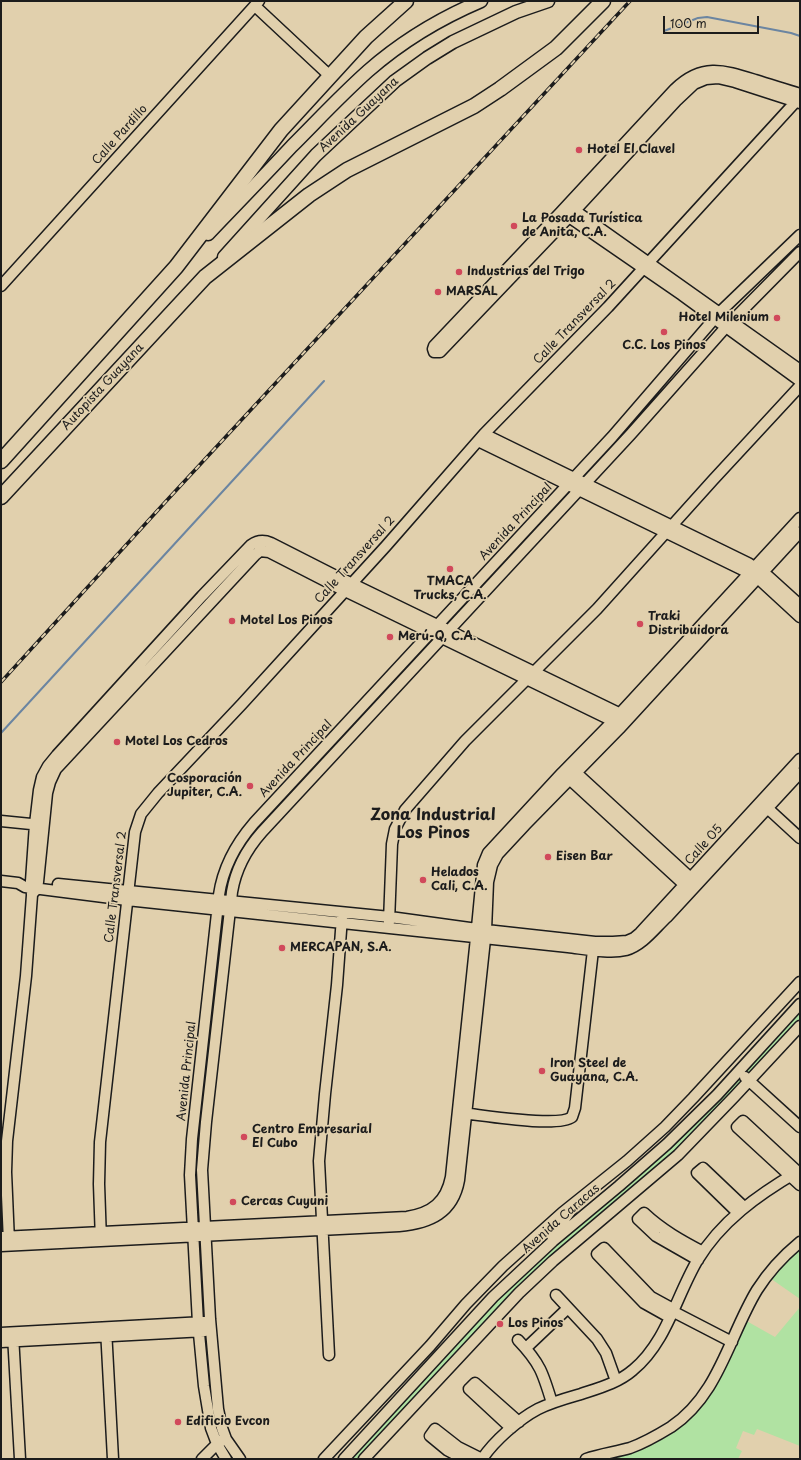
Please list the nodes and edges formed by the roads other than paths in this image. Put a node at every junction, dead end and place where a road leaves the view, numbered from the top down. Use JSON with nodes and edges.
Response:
{"nodes":[{"id":1,"x":482,"y":1,"type":"edge"},
{"id":2,"x":548,"y":1,"type":"edge"},
{"id":3,"x":603,"y":1,"type":"edge"},
{"id":4,"x":257,"y":3,"type":"edge"},
{"id":5,"x":404,"y":4,"type":"edge"},
{"id":6,"x":330,"y":76,"type":"junction"},
{"id":7,"x":799,"y":99,"type":"edge"},
{"id":8,"x":568,"y":211,"type":"junction"},
{"id":9,"x":800,"y":235,"type":"edge"},
{"id":10,"x":800,"y":252,"type":"edge"},
{"id":11,"x":646,"y":265,"type":"junction"},
{"id":12,"x":176,"y":267,"type":"junction"},
{"id":13,"x":206,"y":277,"type":"junction"},
{"id":14,"x":1,"y":286,"type":"edge"},
{"id":15,"x":718,"y":315,"type":"junction"},
{"id":16,"x":729,"y":324,"type":"junction"},
{"id":17,"x":800,"y":370,"type":"edge"},
{"id":18,"x":800,"y":381,"type":"edge"},
{"id":19,"x":800,"y":386,"type":"edge"},
{"id":20,"x":481,"y":437,"type":"junction"},
{"id":21,"x":1,"y":461,"type":"edge"},
{"id":22,"x":571,"y":481,"type":"junction"},
{"id":23,"x":582,"y":487,"type":"junction"},
{"id":24,"x":1,"y":497,"type":"edge"},
{"id":25,"x":800,"y":518,"type":"edge"},
{"id":26,"x":669,"y":529,"type":"junction"},
{"id":27,"x":800,"y":532,"type":"edge"},
{"id":28,"x":262,"y":541,"type":"junction"},
{"id":29,"x":260,"y":551,"type":"junction"},
{"id":30,"x":225,"y":571,"type":"junction"},
{"id":31,"x":756,"y":573,"type":"junction"},
{"id":32,"x":233,"y":578,"type":"junction"},
{"id":33,"x":348,"y":588,"type":"junction"},
{"id":34,"x":800,"y":605,"type":"edge"},
{"id":35,"x":800,"y":617,"type":"edge"},
{"id":36,"x":435,"y":630,"type":"junction"},
{"id":37,"x":446,"y":635,"type":"junction"},
{"id":38,"x":530,"y":676,"type":"junction"},
{"id":39,"x":133,"y":679,"type":"junction"},
{"id":40,"x":621,"y":719,"type":"junction"},
{"id":41,"x":800,"y":759,"type":"edge"},
{"id":42,"x":569,"y":773,"type":"junction"},
{"id":43,"x":800,"y":773,"type":"edge"},
{"id":44,"x":764,"y":805,"type":"junction"},
{"id":45,"x":1,"y":821,"type":"edge"},
{"id":46,"x":39,"y":825,"type":"junction"},
{"id":47,"x":800,"y":838,"type":"edge"},
{"id":48,"x":240,"y":840,"type":"junction"},
{"id":49,"x":249,"y":847,"type":"junction"},
{"id":50,"x":232,"y":851,"type":"junction"},
{"id":51,"x":242,"y":859,"type":"junction"},
{"id":52,"x":1,"y":881,"type":"edge"},
{"id":53,"x":691,"y":885,"type":"junction"},
{"id":54,"x":34,"y":886,"type":"junction"},
{"id":55,"x":128,"y":895,"type":"junction"},
{"id":56,"x":218,"y":904,"type":"junction"},
{"id":57,"x":230,"y":906,"type":"junction"},
{"id":58,"x":342,"y":912,"type":"junction"},
{"id":59,"x":390,"y":917,"type":"junction"},
{"id":60,"x":342,"y":923,"type":"junction"},
{"id":61,"x":388,"y":928,"type":"junction"},
{"id":62,"x":481,"y":934,"type":"junction"},
{"id":63,"x":534,"y":940,"type":"junction"},
{"id":64,"x":624,"y":946,"type":"junction"},
{"id":65,"x":593,"y":950,"type":"junction"},
{"id":66,"x":800,"y":982,"type":"edge"},
{"id":67,"x":800,"y":1004,"type":"edge"},
{"id":68,"x":800,"y":1026,"type":"edge"},
{"id":69,"x":739,"y":1071,"type":"junction"},
{"id":70,"x":749,"y":1081,"type":"junction"},
{"id":71,"x":195,"y":1111,"type":"junction"},
{"id":72,"x":207,"y":1112,"type":"junction"},
{"id":73,"x":462,"y":1114,"type":"junction"},
{"id":74,"x":799,"y":1123,"type":"edge"},
{"id":75,"x":192,"y":1141,"type":"junction"},
{"id":76,"x":204,"y":1142,"type":"junction"},
{"id":77,"x":667,"y":1144,"type":"junction"},
{"id":78,"x":627,"y":1161,"type":"junction"},
{"id":79,"x":796,"y":1174,"type":"edge"},
{"id":80,"x":800,"y":1185,"type":"edge"},
{"id":81,"x":577,"y":1202,"type":"junction"},
{"id":82,"x":322,"y":1226,"type":"junction"},
{"id":83,"x":205,"y":1231,"type":"junction"},
{"id":84,"x":193,"y":1232,"type":"junction"},
{"id":85,"x":101,"y":1236,"type":"junction"},
{"id":86,"x":5,"y":1241,"type":"edge"},
{"id":87,"x":800,"y":1242,"type":"edge"},
{"id":88,"x":700,"y":1256,"type":"junction"},
{"id":89,"x":534,"y":1259,"type":"junction"},
{"id":90,"x":556,"y":1295,"type":"dead end"},
{"id":91,"x":568,"y":1308,"type":"junction"},
{"id":92,"x":671,"y":1313,"type":"junction"},
{"id":93,"x":210,"y":1326,"type":"junction"},
{"id":94,"x":199,"y":1327,"type":"junction"},
{"id":95,"x":106,"y":1331,"type":"junction"},
{"id":96,"x":1,"y":1333,"type":"edge"},
{"id":97,"x":13,"y":1337,"type":"junction"},
{"id":98,"x":518,"y":1340,"type":"dead end"},
{"id":99,"x":1,"y":1342,"type":"edge"},
{"id":100,"x":732,"y":1342,"type":"junction"},
{"id":101,"x":526,"y":1348,"type":"junction"},
{"id":102,"x":329,"y":1355,"type":"dead end"},
{"id":103,"x":616,"y":1381,"type":"junction"},
{"id":104,"x":552,"y":1403,"type":"junction"},
{"id":105,"x":221,"y":1441,"type":"junction"},
{"id":106,"x":20,"y":1459,"type":"edge"},
{"id":107,"x":113,"y":1459,"type":"edge"},
{"id":108,"x":202,"y":1459,"type":"edge"},
{"id":109,"x":226,"y":1459,"type":"edge"},
{"id":110,"x":240,"y":1459,"type":"edge"},
{"id":111,"x":324,"y":1459,"type":"edge"},
{"id":112,"x":344,"y":1459,"type":"edge"},
{"id":113,"x":364,"y":1459,"type":"edge"},
{"id":114,"x":464,"y":1459,"type":"edge"},
{"id":115,"x":482,"y":1459,"type":"edge"},
{"id":116,"x":586,"y":1459,"type":"edge"}],
"edges":[{"from":1,"to":12,"type":"main road","name":"Avenida Guayana"},
{"from":2,"to":13,"type":"main road","name":"Avenida Guayana"},
{"from":3,"to":13,"type":"highway","name":"Autopista Guayana"},
{"from":4,"to":6,"type":"street"},
{"from":4,"to":14,"type":"street","name":"Calle Pardillo"},
{"from":5,"to":6,"type":"highway","name":"Autopista Guayana"},
{"from":6,"to":12,"type":"highway","name":"Autopista Guayana"},
{"from":7,"to":8,"type":"street"},
{"from":7,"to":11,"type":"street","name":"Calle Transversal 2"},
{"from":8,"to":8,"type":"street"},
{"from":8,"to":11,"type":"street"},
{"from":9,"to":15,"type":"street","name":"Avenida Principal"},
{"from":10,"to":16,"type":"street","name":"Avenida Principal"},
{"from":11,"to":15,"type":"street"},
{"from":11,"to":20,"type":"street","name":"Calle Transversal 2"},
{"from":12,"to":21,"type":"highway","name":"Autopista Guayana"},
{"from":13,"to":24,"type":"highway","name":"Autopista Guayana"},
{"from":15,"to":16,"type":"street"},
{"from":15,"to":22,"type":"street","name":"Avenida Principal"},
{"from":16,"to":17,"type":"street"},
{"from":16,"to":18,"type":"street"},
{"from":16,"to":23,"type":"street","name":"Avenida Principal"},
{"from":19,"to":26,"type":"street"},
{"from":20,"to":22,"type":"street"},
{"from":20,"to":33,"type":"street","name":"Calle Transversal 2"},
{"from":22,"to":23,"type":"street"},
{"from":22,"to":36,"type":"street","name":"Avenida Principal"},
{"from":23,"to":26,"type":"street"},
{"from":23,"to":37,"type":"street","name":"Avenida Principal"},
{"from":25,"to":31,"type":"street"},
{"from":26,"to":31,"type":"street"},
{"from":26,"to":38,"type":"street"},
{"from":27,"to":31,"type":"street"},
{"from":28,"to":29,"type":"street"},
{"from":28,"to":30,"type":"street"},
{"from":28,"to":33,"type":"street"},
{"from":29,"to":32,"type":"street"},
{"from":29,"to":33,"type":"street"},
{"from":30,"to":32,"type":"street"},
{"from":30,"to":39,"type":"street"},
{"from":31,"to":34,"type":"street"},
{"from":31,"to":35,"type":"street"},
{"from":31,"to":40,"type":"street"},
{"from":32,"to":39,"type":"street"},
{"from":33,"to":36,"type":"street"},
{"from":33,"to":55,"type":"street","name":"Calle Transversal 2"},
{"from":36,"to":37,"type":"street"},
{"from":36,"to":48,"type":"street","name":"Avenida Principal"},
{"from":37,"to":38,"type":"street"},
{"from":37,"to":49,"type":"street","name":"Avenida Principal"},
{"from":38,"to":40,"type":"street"},
{"from":38,"to":59,"type":"street"},
{"from":39,"to":46,"type":"street"},
{"from":40,"to":42,"type":"street"},
{"from":41,"to":44,"type":"street","name":"Calle 05"},
{"from":42,"to":53,"type":"street"},
{"from":42,"to":62,"type":"street"},
{"from":43,"to":44,"type":"street","name":"Calle 05"},
{"from":44,"to":47,"type":"street"},
{"from":44,"to":53,"type":"street","name":"Calle 05"},
{"from":45,"to":46,"type":"street"},
{"from":46,"to":54,"type":"street"},
{"from":48,"to":49,"type":"street"},
{"from":48,"to":50,"type":"street","name":"Avenida Principal"},
{"from":49,"to":51,"type":"street","name":"Avenida Principal"},
{"from":50,"to":51,"type":"street"},
{"from":50,"to":56,"type":"street","name":"Avenida Principal"},
{"from":51,"to":57,"type":"street","name":"Avenida Principal"},
{"from":52,"to":54,"type":"street"},
{"from":53,"to":64,"type":"street","name":"Calle 05"},
{"from":54,"to":55,"type":"street"},
{"from":54,"to":86,"type":"street"},
{"from":55,"to":56,"type":"street"},
{"from":55,"to":85,"type":"street","name":"Calle Transversal 2"},
{"from":56,"to":57,"type":"street"},
{"from":56,"to":71,"type":"street","name":"Avenida Principal"},
{"from":57,"to":58,"type":"street"},
{"from":57,"to":60,"type":"street"},
{"from":57,"to":72,"type":"street","name":"Avenida Principal"},
{"from":58,"to":59,"type":"street"},
{"from":58,"to":60,"type":"street"},
{"from":59,"to":61,"type":"street"},
{"from":59,"to":62,"type":"street"},
{"from":60,"to":61,"type":"street"},
{"from":60,"to":82,"type":"street"},
{"from":61,"to":62,"type":"street"},
{"from":62,"to":63,"type":"street"},
{"from":62,"to":73,"type":"street"},
{"from":63,"to":64,"type":"street"},
{"from":63,"to":65,"type":"street"},
{"from":64,"to":65,"type":"street"},
{"from":65,"to":73,"type":"street"},
{"from":66,"to":78,"type":"street"},
{"from":67,"to":69,"type":"street","name":"Avenida Caracas"},
{"from":68,"to":70,"type":"street"},
{"from":69,"to":70,"type":"street"},
{"from":69,"to":77,"type":"street","name":"Avenida Caracas"},
{"from":70,"to":74,"type":"street"},
{"from":70,"to":113,"type":"street"},
{"from":71,"to":72,"type":"street"},
{"from":71,"to":75,"type":"street","name":"Avenida Principal"},
{"from":72,"to":76,"type":"street","name":"Avenida Principal"},
{"from":73,"to":82,"type":"street"},
{"from":75,"to":76,"type":"street"},
{"from":75,"to":84,"type":"street","name":"Avenida Principal"},
{"from":76,"to":83,"type":"street","name":"Avenida Principal"},
{"from":77,"to":78,"type":"street"},
{"from":77,"to":89,"type":"street","name":"Avenida Caracas"},
{"from":78,"to":81,"type":"street"},
{"from":79,"to":79,"type":"street"},
{"from":79,"to":80,"type":"street"},
{"from":79,"to":88,"type":"street"},
{"from":81,"to":89,"type":"street"},
{"from":81,"to":111,"type":"street"},
{"from":82,"to":83,"type":"street"},
{"from":82,"to":102,"type":"street"},
{"from":83,"to":84,"type":"street"},
{"from":83,"to":93,"type":"street","name":"Avenida Principal"},
{"from":84,"to":85,"type":"street"},
{"from":84,"to":94,"type":"street","name":"Avenida Principal"},
{"from":85,"to":86,"type":"street"},
{"from":87,"to":100,"type":"street"},
{"from":88,"to":88,"type":"street"},
{"from":88,"to":92,"type":"street"},
{"from":89,"to":112,"type":"street","name":"Avenida Caracas"},
{"from":90,"to":91,"type":"street"},
{"from":91,"to":101,"type":"street"},
{"from":91,"to":103,"type":"street"},
{"from":92,"to":92,"type":"street"},
{"from":92,"to":100,"type":"street"},
{"from":92,"to":103,"type":"street"},
{"from":93,"to":94,"type":"street"},
{"from":93,"to":105,"type":"street","name":"Avenida Principal"},
{"from":94,"to":95,"type":"street"},
{"from":94,"to":105,"type":"street","name":"Avenida Principal"},
{"from":95,"to":97,"type":"street"},
{"from":95,"to":107,"type":"street"},
{"from":96,"to":97,"type":"street"},
{"from":97,"to":99,"type":"street"},
{"from":97,"to":106,"type":"street"},
{"from":98,"to":101,"type":"street"},
{"from":100,"to":116,"type":"street"},
{"from":101,"to":104,"type":"street"},
{"from":103,"to":104,"type":"street"},
{"from":104,"to":115,"type":"street"},
{"from":105,"to":108,"type":"street"},
{"from":105,"to":109,"type":"street","name":"Avenida Principal"},
{"from":105,"to":110,"type":"street","name":"Avenida Principal"},
{"from":114,"to":115,"type":"street"}]}
